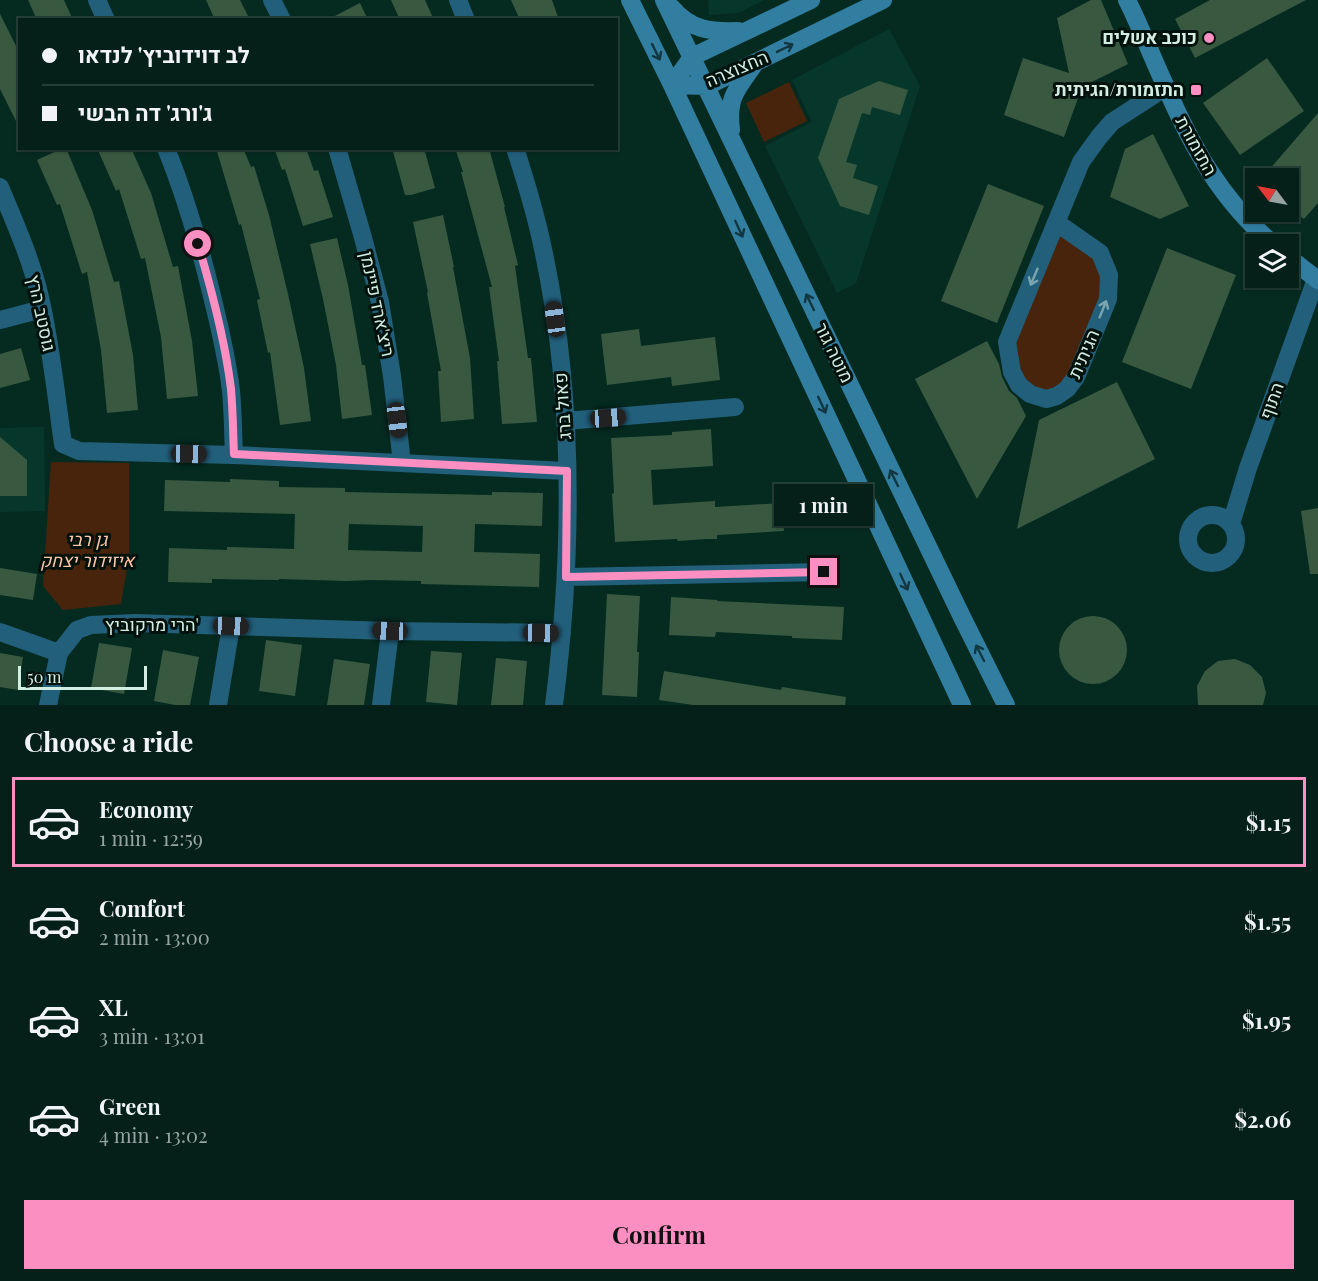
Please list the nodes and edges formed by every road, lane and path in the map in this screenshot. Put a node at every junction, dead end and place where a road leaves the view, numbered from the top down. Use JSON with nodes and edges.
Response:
{"nodes":[{"id":1,"x":97,"y":0,"type":"edge"},
{"id":2,"x":272,"y":0,"type":"edge"},
{"id":3,"x":458,"y":0,"type":"edge"},
{"id":4,"x":630,"y":0,"type":"edge"},
{"id":5,"x":665,"y":0,"type":"edge"},
{"id":6,"x":811,"y":0,"type":"edge"},
{"id":7,"x":883,"y":0,"type":"edge"},
{"id":8,"x":1127,"y":0,"type":"edge"},
{"id":9,"x":105,"y":18,"type":"edge"},
{"id":10,"x":281,"y":18,"type":"edge"},
{"id":11,"x":465,"y":18,"type":"edge"},
{"id":12,"x":746,"y":31,"type":"junction"},
{"id":13,"x":692,"y":57,"type":"junction"},
{"id":14,"x":756,"y":62,"type":"junction"},
{"id":15,"x":672,"y":85,"type":"junction"},
{"id":16,"x":707,"y":86,"type":"junction"},
{"id":17,"x":1166,"y":87,"type":"junction"},
{"id":18,"x":732,"y":141,"type":"junction"},
{"id":19,"x":167,"y":150,"type":"edge"},
{"id":20,"x":338,"y":150,"type":"edge"},
{"id":21,"x":516,"y":150,"type":"edge"},
{"id":22,"x":1,"y":193,"type":"edge"},
{"id":23,"x":1057,"y":223,"type":"junction"},
{"id":24,"x":1261,"y":234,"type":"edge"},
{"id":25,"x":1299,"y":265,"type":"edge"},
{"id":26,"x":1317,"y":279,"type":"edge"},
{"id":27,"x":42,"y":309,"type":"junction"},
{"id":28,"x":0,"y":320,"type":"edge"},
{"id":29,"x":735,"y":408,"type":"dead end"},
{"id":30,"x":566,"y":421,"type":"junction"},
{"id":31,"x":234,"y":454,"type":"junction"},
{"id":32,"x":402,"y":463,"type":"junction"},
{"id":33,"x":567,"y":471,"type":"junction"},
{"id":34,"x":1231,"y":524,"type":"dead end"},
{"id":35,"x":824,"y":572,"type":"dead end"},
{"id":36,"x":566,"y":577,"type":"junction"},
{"id":37,"x":231,"y":626,"type":"junction"},
{"id":38,"x":390,"y":631,"type":"junction"},
{"id":39,"x":0,"y":632,"type":"edge"},
{"id":40,"x":562,"y":633,"type":"junction"},
{"id":41,"x":60,"y":654,"type":"junction"},
{"id":42,"x":48,"y":705,"type":"edge"},
{"id":43,"x":218,"y":705,"type":"edge"},
{"id":44,"x":381,"y":705,"type":"edge"},
{"id":45,"x":554,"y":705,"type":"edge"},
{"id":46,"x":962,"y":705,"type":"edge"},
{"id":47,"x":1006,"y":705,"type":"edge"}],
"edges":[{"from":1,"to":9,"type":"street"},
{"from":2,"to":10,"type":"street"},
{"from":3,"to":11,"type":"street"},
{"from":4,"to":15,"type":"main road","name":"מוטה גור","one_way":true},
{"from":5,"to":12,"type":"main road"},
{"from":5,"to":13,"type":"main road","name":"מוטה גור"},
{"from":6,"to":12,"type":"main road","name":"החצוצרה"},
{"from":14,"to":7,"type":"main road","name":"החצוצרה","one_way":true},
{"from":8,"to":17,"type":"main road","name":"התזמורת"},
{"from":12,"to":13,"type":"main road","name":"החצוצרה"},
{"from":13,"to":15,"type":"main road","name":"החצוצרה"},
{"from":13,"to":16,"type":"main road","name":"מוטה גור"},
{"from":14,"to":16,"type":"main road","name":"החצוצרה"},
{"from":14,"to":18,"type":"main road"},
{"from":15,"to":16,"type":"main road","name":"החצוצרה"},
{"from":15,"to":46,"type":"main road","name":"מוטה גור","one_way":true},
{"from":16,"to":18,"type":"main road","name":"מוטה גור"},
{"from":17,"to":23,"type":"street","name":"הגיתית"},
{"from":17,"to":24,"type":"main road","name":"התזמורת"},
{"from":47,"to":18,"type":"main road","name":"מוטה גור","one_way":true},
{"from":19,"to":31,"type":"street"},
{"from":20,"to":32,"type":"street","name":"ריצ'ארד פיינמן"},
{"from":21,"to":30,"type":"street","name":"פאול ברג"},
{"from":22,"to":27,"type":"street","name":"גוסטב הרץ"},
{"from":23,"to":23,"type":"street","name":"הגיתית","one_way":true},
{"from":25,"to":26,"type":"main road"},
{"from":26,"to":34,"type":"street","name":"התוף"},
{"from":27,"to":28,"type":"street"},
{"from":27,"to":31,"type":"street","name":"גוסטב הרץ"},
{"from":29,"to":30,"type":"street"},
{"from":30,"to":33,"type":"street","name":"פאול ברג"},
{"from":31,"to":32,"type":"street"},
{"from":32,"to":33,"type":"street"},
{"from":33,"to":36,"type":"street","name":"פאול ברג"},
{"from":35,"to":36,"type":"street"},
{"from":36,"to":40,"type":"street","name":"פאול ברג"},
{"from":37,"to":38,"type":"street","name":"הרי מרקוביץ'"},
{"from":37,"to":41,"type":"street","name":"הרי מרקוביץ'"},
{"from":37,"to":43,"type":"street"},
{"from":38,"to":40,"type":"street","name":"הרי מרקוביץ'"},
{"from":38,"to":44,"type":"street"},
{"from":39,"to":41,"type":"street"},
{"from":40,"to":45,"type":"street","name":"פאול ברג"},
{"from":41,"to":42,"type":"street","name":"הרי מרקוביץ'"}]}
